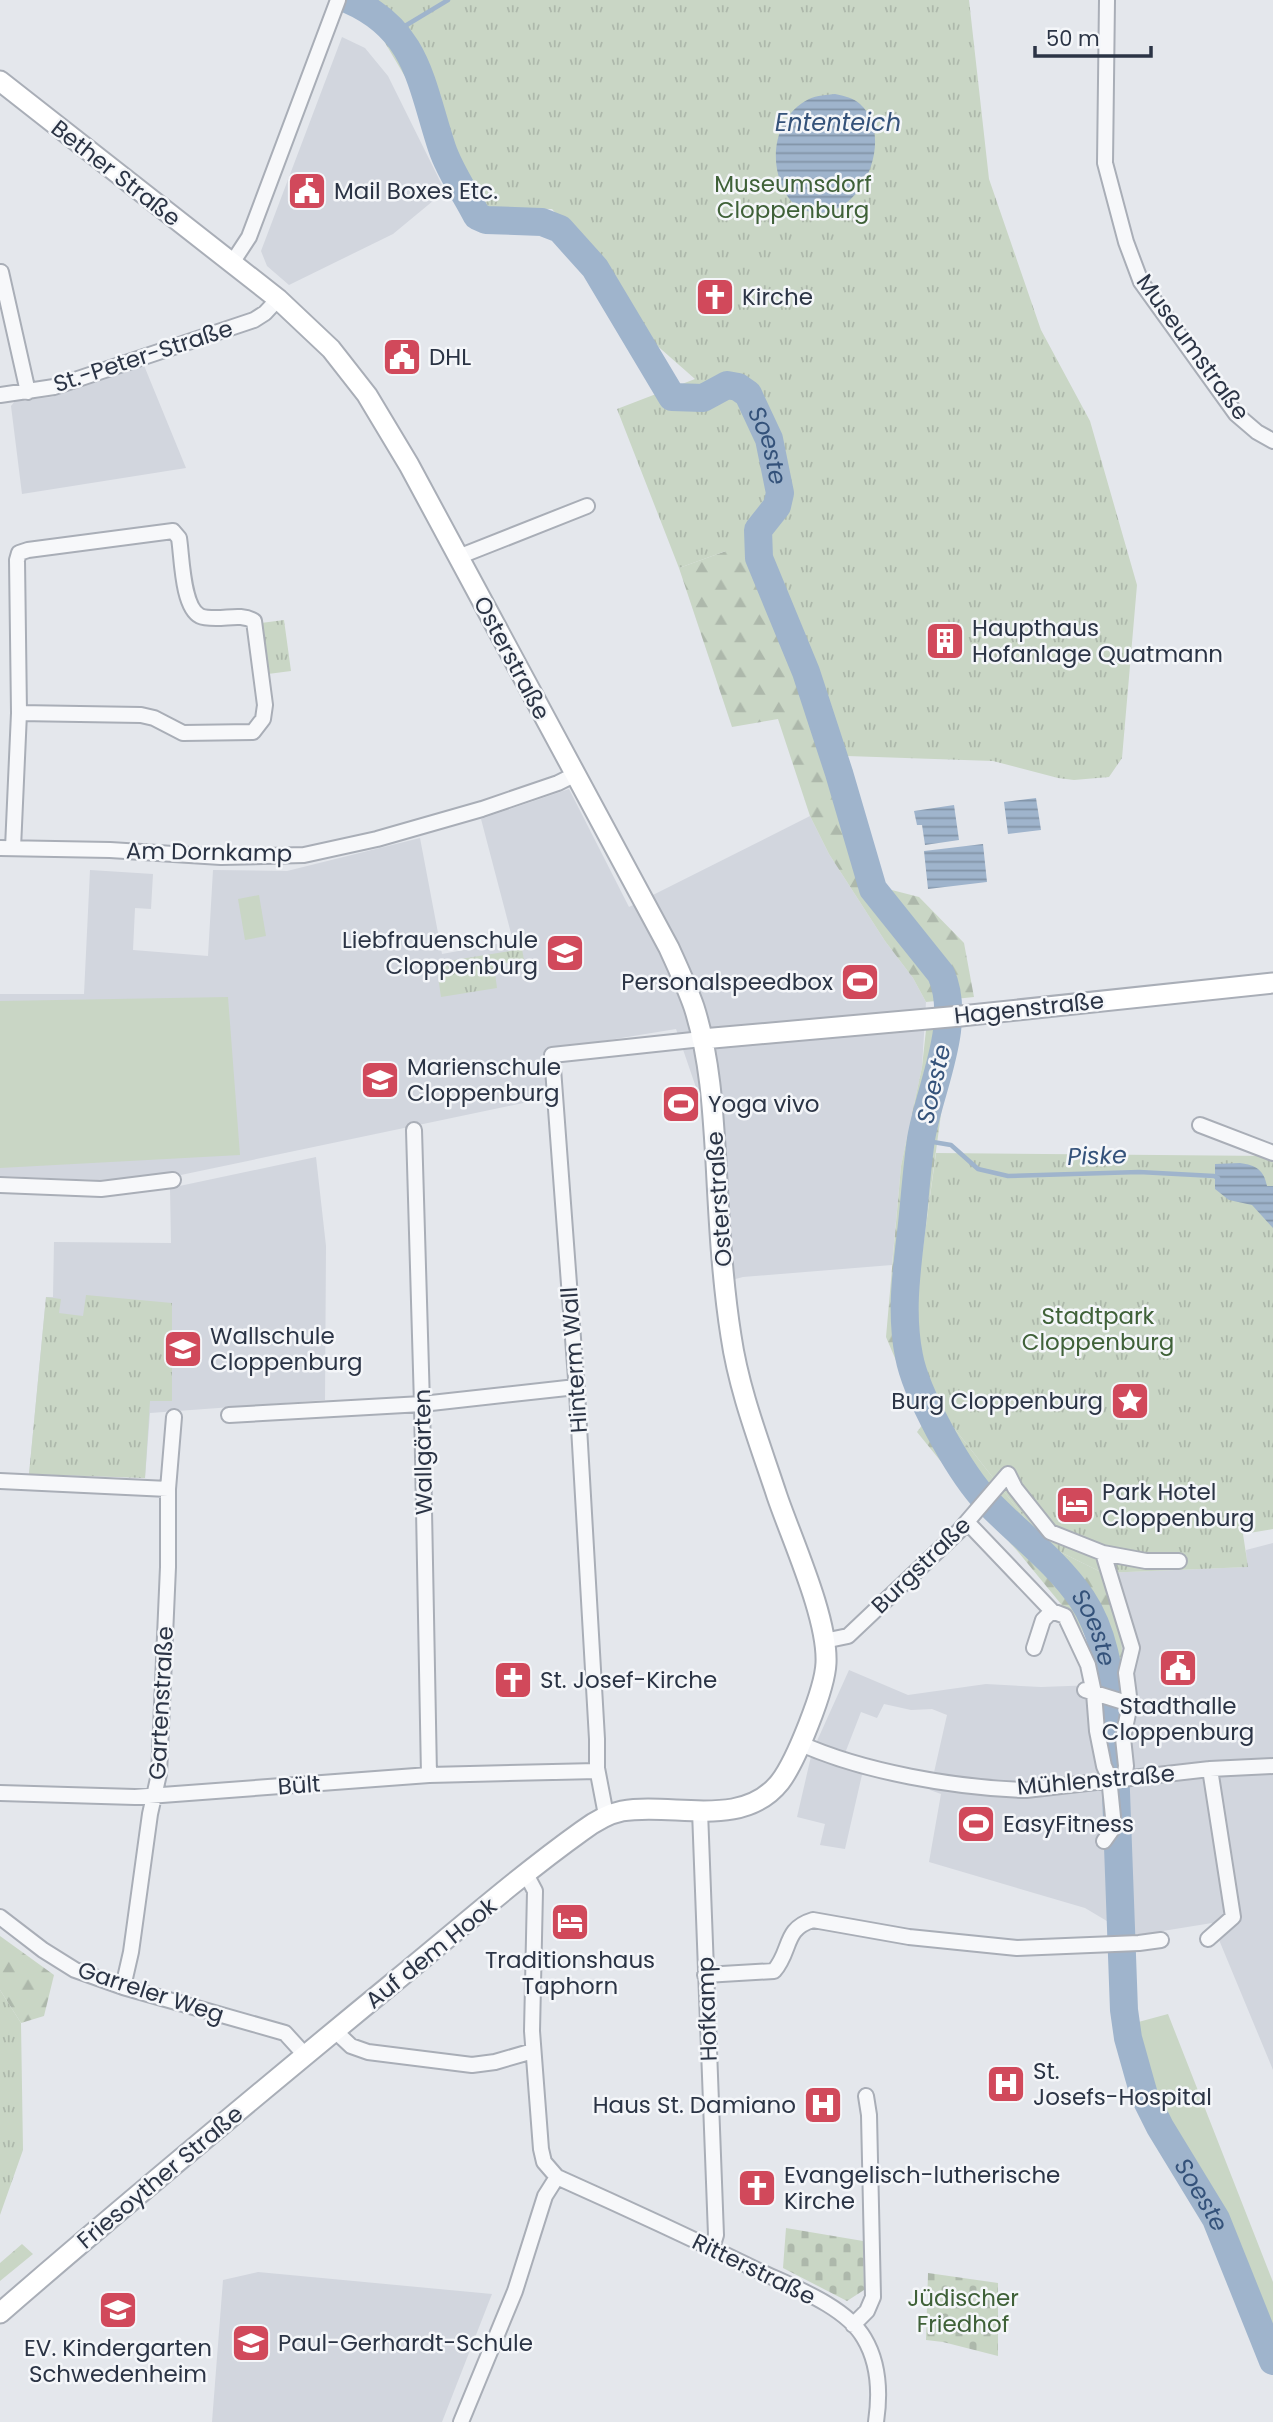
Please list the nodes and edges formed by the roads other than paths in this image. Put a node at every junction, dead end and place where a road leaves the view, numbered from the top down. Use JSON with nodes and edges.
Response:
{"nodes":[{"id":1,"x":1107,"y":0,"type":"edge"},
{"id":2,"x":337,"y":2,"type":"edge"},
{"id":3,"x":0,"y":81,"type":"edge"},
{"id":4,"x":232,"y":263,"type":"junction"},
{"id":5,"x":1,"y":272,"type":"edge"},
{"id":6,"x":278,"y":299,"type":"junction"},
{"id":7,"x":28,"y":392,"type":"junction"},
{"id":8,"x":0,"y":395,"type":"edge"},
{"id":9,"x":1273,"y":441,"type":"edge"},
{"id":10,"x":587,"y":506,"type":"dead end"},
{"id":11,"x":458,"y":557,"type":"junction"},
{"id":12,"x":19,"y":713,"type":"junction"},
{"id":13,"x":574,"y":775,"type":"junction"},
{"id":14,"x":7,"y":848,"type":"edge"},
{"id":15,"x":1273,"y":983,"type":"edge"},
{"id":16,"x":702,"y":1039,"type":"junction"},
{"id":17,"x":1200,"y":1125,"type":"dead end"},
{"id":18,"x":414,"y":1130,"type":"dead end"},
{"id":19,"x":1273,"y":1153,"type":"edge"},
{"id":20,"x":173,"y":1180,"type":"dead end"},
{"id":21,"x":0,"y":1185,"type":"edge"},
{"id":22,"x":576,"y":1387,"type":"junction"},
{"id":23,"x":422,"y":1404,"type":"junction"},
{"id":24,"x":229,"y":1415,"type":"dead end"},
{"id":25,"x":174,"y":1417,"type":"dead end"},
{"id":26,"x":0,"y":1481,"type":"edge"},
{"id":27,"x":168,"y":1489,"type":"junction"},
{"id":28,"x":971,"y":1518,"type":"junction"},
{"id":29,"x":1103,"y":1553,"type":"junction"},
{"id":30,"x":1179,"y":1561,"type":"dead end"},
{"id":31,"x":1052,"y":1611,"type":"junction"},
{"id":32,"x":824,"y":1641,"type":"junction"},
{"id":33,"x":1034,"y":1648,"type":"dead end"},
{"id":34,"x":1094,"y":1692,"type":"junction"},
{"id":35,"x":1128,"y":1702,"type":"junction"},
{"id":36,"x":799,"y":1744,"type":"junction"},
{"id":37,"x":1273,"y":1766,"type":"edge"},
{"id":38,"x":1210,"y":1769,"type":"junction"},
{"id":39,"x":597,"y":1771,"type":"junction"},
{"id":40,"x":429,"y":1775,"type":"junction"},
{"id":41,"x":1117,"y":1780,"type":"junction"},
{"id":42,"x":0,"y":1793,"type":"edge"},
{"id":43,"x":155,"y":1796,"type":"junction"},
{"id":44,"x":700,"y":1811,"type":"junction"},
{"id":45,"x":606,"y":1815,"type":"junction"},
{"id":46,"x":1104,"y":1841,"type":"dead end"},
{"id":47,"x":526,"y":1874,"type":"junction"},
{"id":48,"x":0,"y":1917,"type":"edge"},
{"id":49,"x":1161,"y":1940,"type":"dead end"},
{"id":50,"x":1208,"y":1940,"type":"dead end"},
{"id":51,"x":705,"y":1975,"type":"junction"},
{"id":52,"x":123,"y":1987,"type":"junction"},
{"id":53,"x":328,"y":2037,"type":"junction"},
{"id":54,"x":533,"y":2051,"type":"junction"},
{"id":55,"x":306,"y":2055,"type":"junction"},
{"id":56,"x":866,"y":2096,"type":"dead end"},
{"id":57,"x":557,"y":2176,"type":"junction"},
{"id":58,"x":712,"y":2248,"type":"junction"},
{"id":59,"x":0,"y":2313,"type":"edge"},
{"id":60,"x":853,"y":2325,"type":"junction"},
{"id":61,"x":461,"y":2422,"type":"edge"},
{"id":62,"x":876,"y":2422,"type":"edge"}],
"edges":[{"from":1,"to":9,"type":"street","name":"Museumstraße"},
{"from":2,"to":4,"type":"street"},
{"from":3,"to":4,"type":"street","name":"Bether Straße"},
{"from":4,"to":6,"type":"street","name":"Osterstraße"},
{"from":5,"to":7,"type":"street"},
{"from":6,"to":7,"type":"street","name":"St.-Peter-Straße"},
{"from":6,"to":11,"type":"street","name":"Osterstraße"},
{"from":7,"to":8,"type":"street","name":"St.-Peter-Straße"},
{"from":10,"to":11,"type":"street"},
{"from":11,"to":13,"type":"street","name":"Osterstraße"},
{"from":12,"to":12,"type":"street"},
{"from":12,"to":14,"type":"street"},
{"from":13,"to":14,"type":"street","name":"Am Dornkamp"},
{"from":13,"to":16,"type":"street","name":"Osterstraße"},
{"from":15,"to":16,"type":"street","name":"Hagenstraße"},
{"from":16,"to":22,"type":"street","name":"Hinterm Wall"},
{"from":16,"to":32,"type":"street","name":"Osterstraße"},
{"from":17,"to":19,"type":"street"},
{"from":18,"to":23,"type":"street","name":"Wallgärten"},
{"from":20,"to":21,"type":"street"},
{"from":22,"to":23,"type":"street"},
{"from":22,"to":39,"type":"street","name":"Hinterm Wall"},
{"from":23,"to":24,"type":"street"},
{"from":23,"to":40,"type":"street","name":"Wallgärten"},
{"from":25,"to":27,"type":"street","name":"Gartenstraße"},
{"from":26,"to":27,"type":"street"},
{"from":27,"to":43,"type":"street","name":"Gartenstraße"},
{"from":28,"to":29,"type":"street","name":"Burgstraße"},
{"from":28,"to":31,"type":"street"},
{"from":28,"to":32,"type":"street","name":"Burgstraße"},
{"from":29,"to":30,"type":"street"},
{"from":29,"to":35,"type":"street"},
{"from":31,"to":33,"type":"street"},
{"from":31,"to":34,"type":"street"},
{"from":32,"to":36,"type":"street","name":"Osterstraße"},
{"from":34,"to":35,"type":"street"},
{"from":34,"to":41,"type":"street"},
{"from":35,"to":41,"type":"street"},
{"from":36,"to":41,"type":"street","name":"Mühlenstraße"},
{"from":36,"to":44,"type":"street","name":"Osterstraße"},
{"from":37,"to":38,"type":"street","name":"Mühlenstraße"},
{"from":38,"to":41,"type":"street","name":"Mühlenstraße"},
{"from":38,"to":50,"type":"street"},
{"from":39,"to":40,"type":"street","name":"Bült"},
{"from":39,"to":45,"type":"street","name":"Hinterm Wall"},
{"from":40,"to":43,"type":"street","name":"Bült"},
{"from":41,"to":46,"type":"street"},
{"from":42,"to":43,"type":"street","name":"Bült"},
{"from":43,"to":52,"type":"street","name":"Gartenstraße"},
{"from":44,"to":45,"type":"street"},
{"from":44,"to":51,"type":"street","name":"Hofkamp"},
{"from":45,"to":47,"type":"street","name":"Auf dem Hook"},
{"from":47,"to":53,"type":"street","name":"Auf dem Hook"},
{"from":47,"to":54,"type":"street","name":"Auf dem Hook"},
{"from":48,"to":52,"type":"street","name":"Garreler Weg"},
{"from":49,"to":51,"type":"street"},
{"from":51,"to":58,"type":"street","name":"Hofkamp"},
{"from":52,"to":55,"type":"street","name":"Garreler Weg"},
{"from":53,"to":54,"type":"street"},
{"from":53,"to":55,"type":"street","name":"Friesoyther Straße"},
{"from":54,"to":57,"type":"street","name":"Auf dem Hook"},
{"from":55,"to":59,"type":"street","name":"Friesoyther Straße"},
{"from":56,"to":60,"type":"street"},
{"from":57,"to":58,"type":"street","name":"Ritterstraße"},
{"from":57,"to":61,"type":"street"},
{"from":58,"to":60,"type":"street","name":"Ritterstraße"},
{"from":60,"to":62,"type":"street","name":"Ritterstraße"}]}
